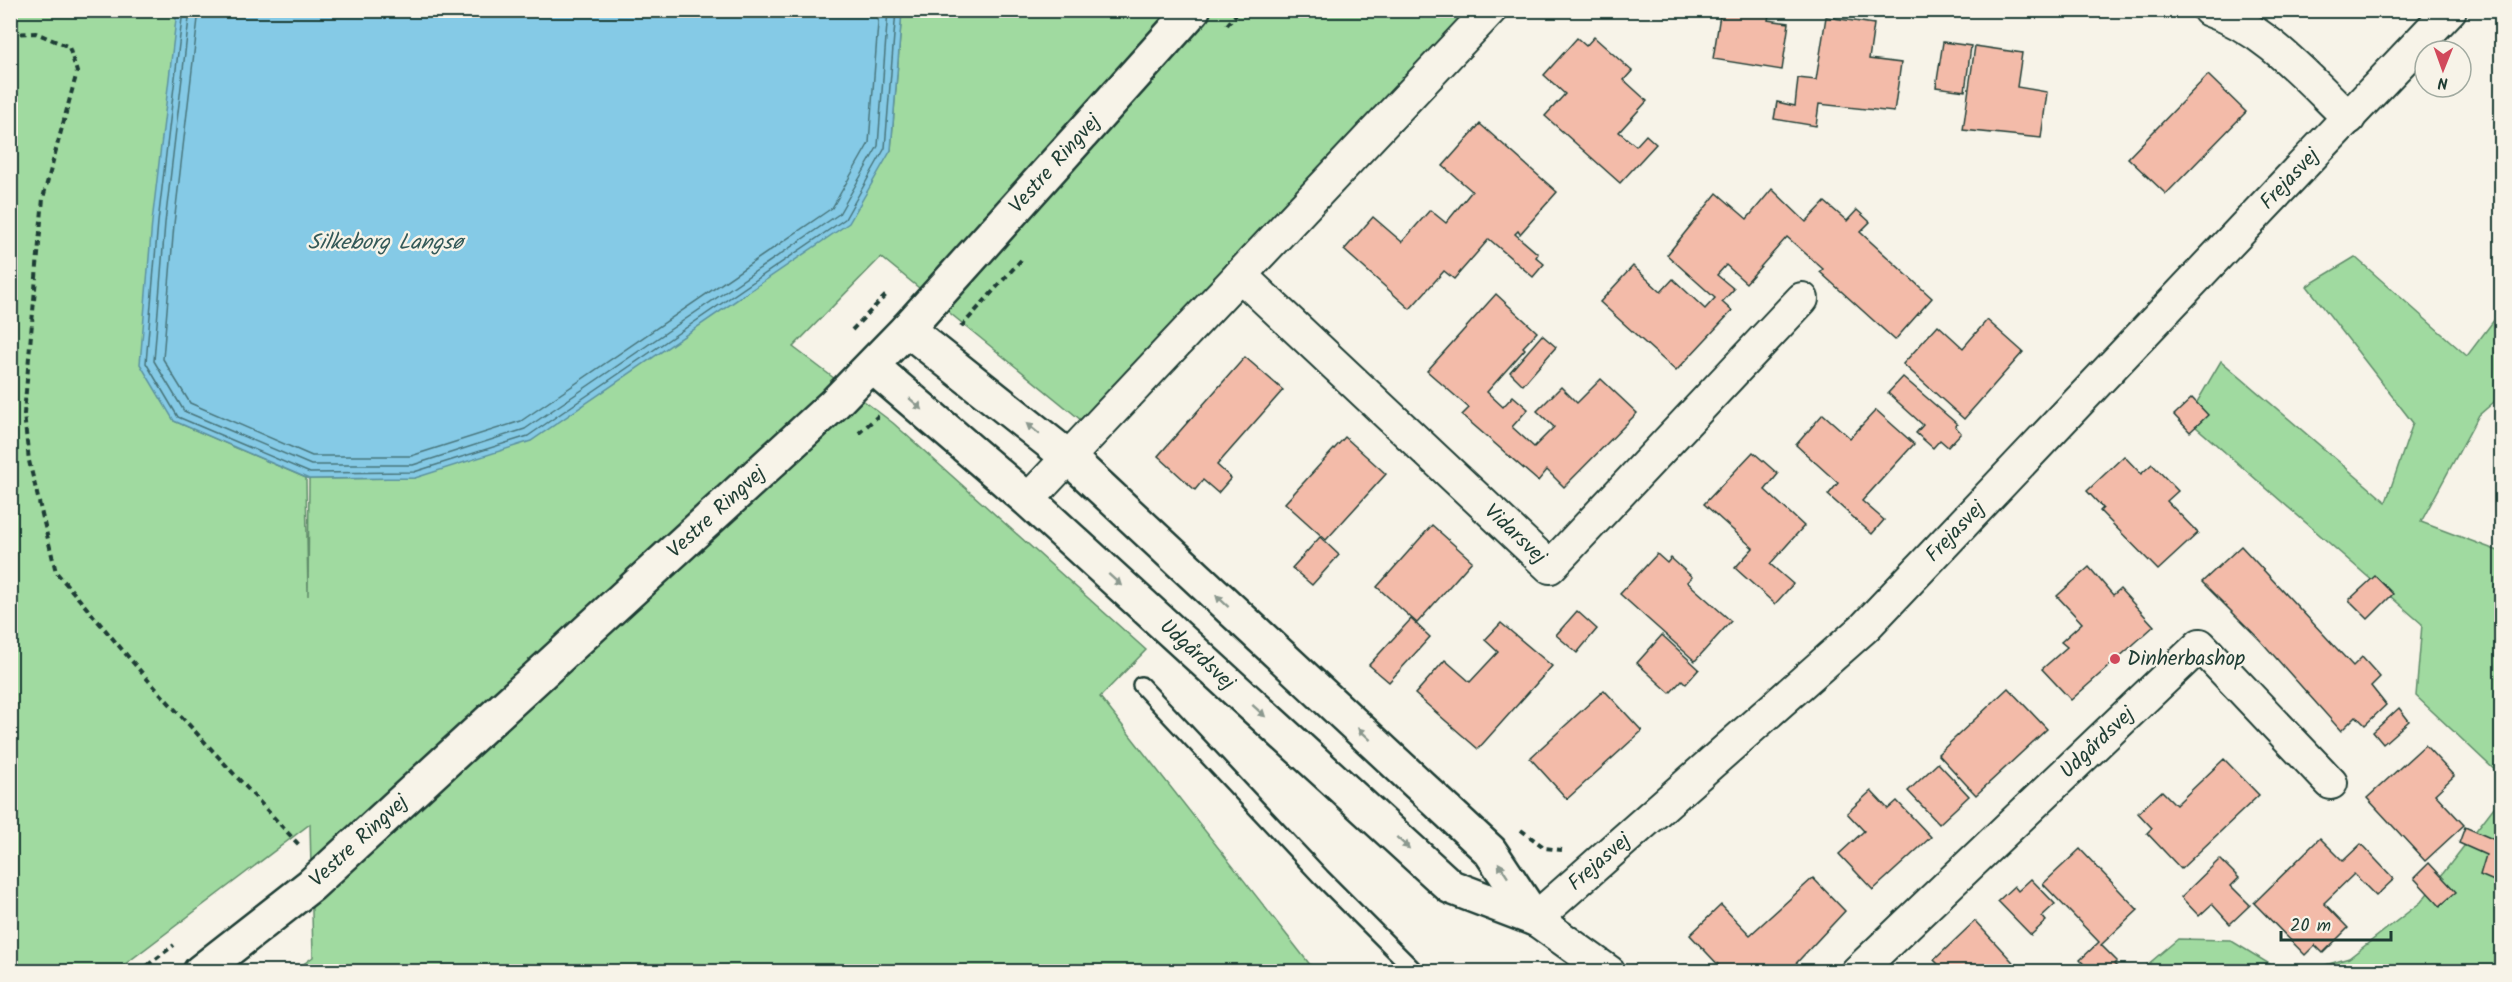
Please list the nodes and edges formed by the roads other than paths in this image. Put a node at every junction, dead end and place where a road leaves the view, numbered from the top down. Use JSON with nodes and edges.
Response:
{"nodes":[{"id":1,"x":1193,"y":10,"type":"edge"},
{"id":2,"x":1490,"y":10,"type":"edge"},
{"id":3,"x":2209,"y":10,"type":"edge"},
{"id":4,"x":2450,"y":10,"type":"edge"},
{"id":5,"x":2349,"y":118,"type":"junction"},
{"id":6,"x":1240,"y":275,"type":"junction"},
{"id":7,"x":1802,"y":300,"type":"dead end"},
{"id":8,"x":907,"y":329,"type":"junction"},
{"id":9,"x":872,"y":366,"type":"junction"},
{"id":10,"x":1068,"y":457,"type":"junction"},
{"id":11,"x":1028,"y":500,"type":"junction"},
{"id":12,"x":1141,"y":685,"type":"dead end"},
{"id":13,"x":2331,"y":783,"type":"dead end"},
{"id":14,"x":1535,"y":919,"type":"junction"},
{"id":15,"x":200,"y":972,"type":"edge"},
{"id":16,"x":1416,"y":972,"type":"edge"},
{"id":17,"x":1609,"y":972,"type":"edge"},
{"id":18,"x":1857,"y":972,"type":"edge"}],
"edges":[{"from":1,"to":8,"type":"street","name":"Vestre Ringvej"},
{"from":2,"to":6,"type":"street"},
{"from":3,"to":5,"type":"street"},
{"from":4,"to":5,"type":"street","name":"Frejasvej"},
{"from":5,"to":14,"type":"street","name":"Frejasvej"},
{"from":6,"to":7,"type":"street","name":"Vidarsvej"},
{"from":6,"to":10,"type":"street"},
{"from":8,"to":9,"type":"street","name":"Vestre Ringvej"},
{"from":10,"to":8,"type":"street","name":"Udgårdsvej","one_way":true},
{"from":9,"to":11,"type":"street","name":"Udgårdsvej","one_way":true},
{"from":9,"to":15,"type":"street","name":"Vestre Ringvej"},
{"from":10,"to":11,"type":"street"},
{"from":14,"to":10,"type":"street","name":"Udgårdsvej","one_way":true},
{"from":11,"to":14,"type":"street","name":"Udgårdsvej","one_way":true},
{"from":12,"to":16,"type":"lane"},
{"from":13,"to":18,"type":"street","name":"Udgårdsvej"},
{"from":14,"to":17,"type":"street","name":"Udgårdsvej"}]}
